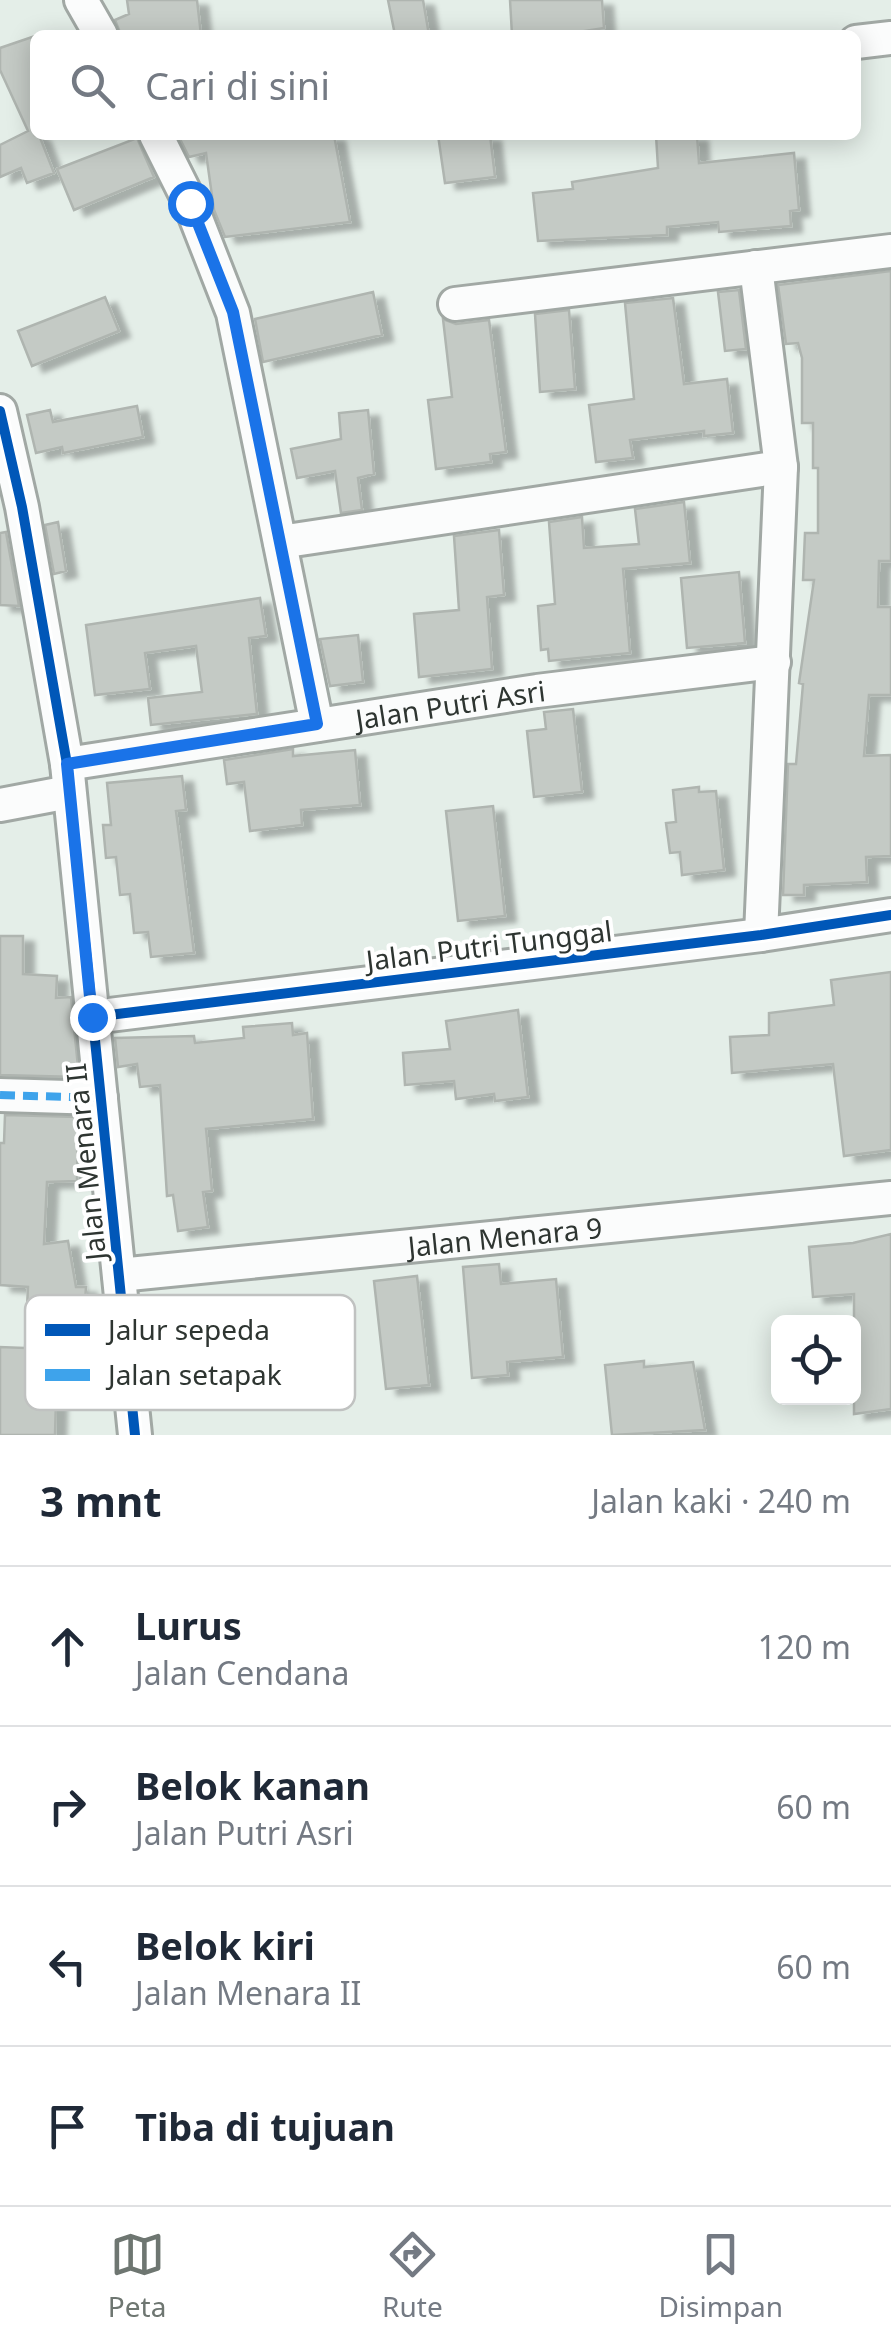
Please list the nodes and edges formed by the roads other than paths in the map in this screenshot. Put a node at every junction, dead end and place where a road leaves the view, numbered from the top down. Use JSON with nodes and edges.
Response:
{"nodes":[{"id":1,"x":81,"y":0,"type":"edge"},
{"id":2,"x":98,"y":30,"type":"edge"},
{"id":3,"x":891,"y":38,"type":"edge"},
{"id":4,"x":861,"y":41,"type":"edge"},
{"id":5,"x":158,"y":140,"type":"edge"},
{"id":6,"x":891,"y":251,"type":"edge"},
{"id":7,"x":756,"y":267,"type":"junction"},
{"id":8,"x":455,"y":304,"type":"dead end"},
{"id":9,"x":0,"y":411,"type":"edge"},
{"id":10,"x":781,"y":467,"type":"junction"},
{"id":11,"x":280,"y":542,"type":"junction"},
{"id":12,"x":774,"y":662,"type":"junction"},
{"id":13,"x":317,"y":724,"type":"junction"},
{"id":14,"x":68,"y":778,"type":"junction"},
{"id":15,"x":0,"y":805,"type":"edge"},
{"id":16,"x":891,"y":915,"type":"edge"},
{"id":17,"x":761,"y":935,"type":"junction"},
{"id":18,"x":92,"y":1017,"type":"junction"},
{"id":19,"x":0,"y":1096,"type":"edge"},
{"id":20,"x":101,"y":1098,"type":"junction"},
{"id":21,"x":891,"y":1198,"type":"edge"},
{"id":22,"x":120,"y":1275,"type":"junction"},
{"id":23,"x":122,"y":1295,"type":"edge"},
{"id":24,"x":133,"y":1410,"type":"edge"},
{"id":25,"x":135,"y":1435,"type":"edge"}],
"edges":[{"from":1,"to":2,"type":"street"},
{"from":3,"to":4,"type":"street"},
{"from":5,"to":11,"type":"street"},
{"from":6,"to":7,"type":"street"},
{"from":7,"to":8,"type":"street"},
{"from":7,"to":10,"type":"street"},
{"from":9,"to":14,"type":"street","name":"Jalan Menara II"},
{"from":10,"to":11,"type":"street"},
{"from":10,"to":12,"type":"street"},
{"from":11,"to":13,"type":"street"},
{"from":12,"to":13,"type":"street","name":"Jalan Putri Asri"},
{"from":12,"to":17,"type":"street"},
{"from":13,"to":14,"type":"street","name":"Jalan Putri Asri"},
{"from":14,"to":15,"type":"street","name":"Jalan Putri Asri"},
{"from":14,"to":18,"type":"street","name":"Jalan Menara II"},
{"from":16,"to":17,"type":"street","name":"Jalan Putri Tunggal"},
{"from":17,"to":18,"type":"street","name":"Jalan Putri Tunggal"},
{"from":18,"to":20,"type":"street","name":"Jalan Menara II"},
{"from":19,"to":20,"type":"street"},
{"from":20,"to":22,"type":"street","name":"Jalan Menara II"},
{"from":21,"to":22,"type":"street","name":"Jalan Menara 9"},
{"from":22,"to":23,"type":"street","name":"Jalan Menara II"},
{"from":24,"to":25,"type":"street","name":"Jalan Menara II"}]}
